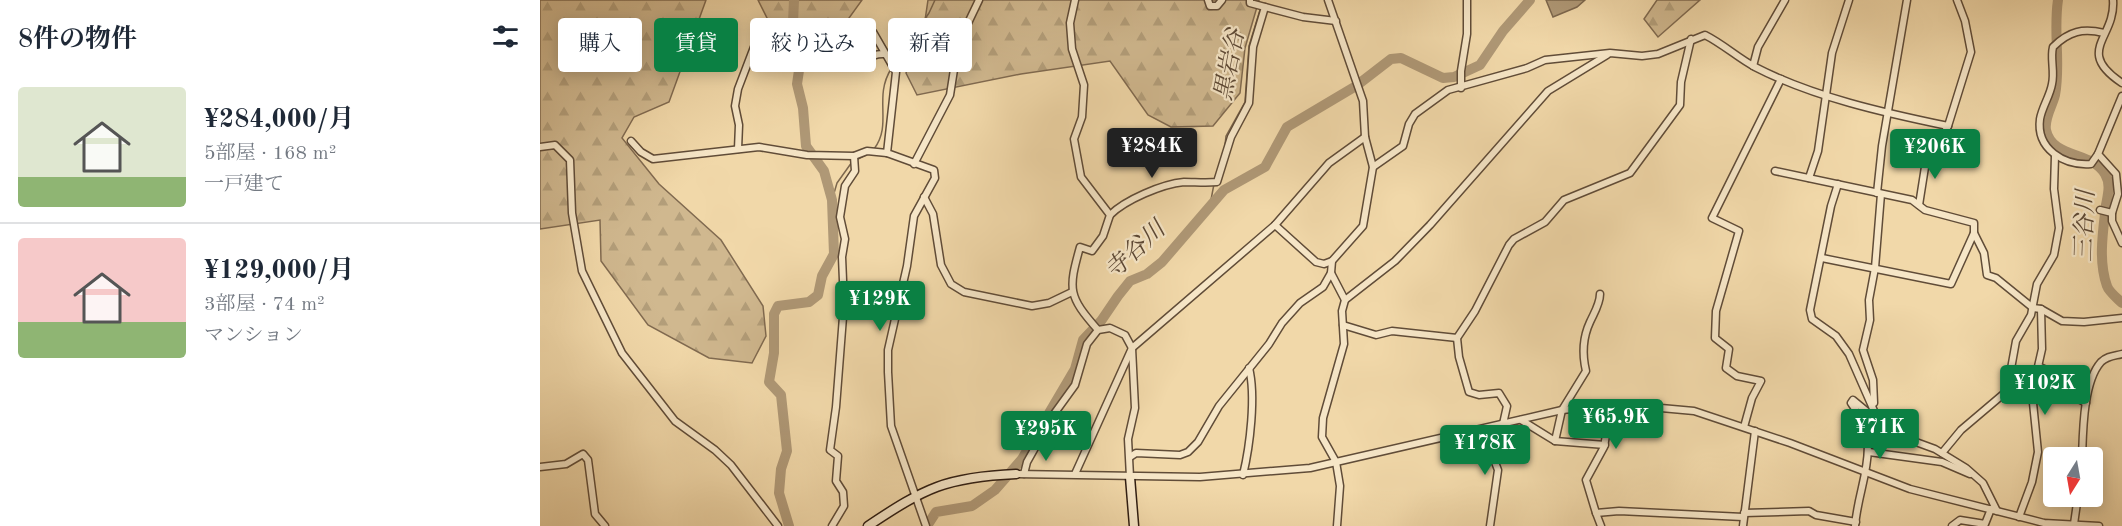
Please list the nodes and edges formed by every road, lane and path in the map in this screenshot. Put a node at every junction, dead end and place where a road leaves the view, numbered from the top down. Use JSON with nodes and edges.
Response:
{"nodes":[{"id":1,"x":979,"y":0,"type":"edge"},
{"id":2,"x":1074,"y":0,"type":"edge"},
{"id":3,"x":1208,"y":0,"type":"edge"},
{"id":4,"x":1222,"y":0,"type":"edge"},
{"id":5,"x":1250,"y":0,"type":"edge"},
{"id":6,"x":1328,"y":0,"type":"edge"},
{"id":7,"x":1467,"y":0,"type":"edge"},
{"id":8,"x":1785,"y":0,"type":"edge"},
{"id":9,"x":1849,"y":0,"type":"edge"},
{"id":10,"x":1907,"y":0,"type":"edge"},
{"id":11,"x":1957,"y":0,"type":"edge"},
{"id":12,"x":2113,"y":0,"type":"edge"},
{"id":13,"x":1263,"y":6,"type":"junction"},
{"id":14,"x":1336,"y":21,"type":"junction"},
{"id":15,"x":2104,"y":33,"type":"junction"},
{"id":16,"x":876,"y":38,"type":"edge"},
{"id":17,"x":1691,"y":39,"type":"junction"},
{"id":18,"x":1610,"y":53,"type":"junction"},
{"id":19,"x":884,"y":54,"type":"junction"},
{"id":20,"x":1753,"y":66,"type":"junction"},
{"id":21,"x":1781,"y":79,"type":"junction"},
{"id":22,"x":2122,"y":83,"type":"edge"},
{"id":23,"x":1461,"y":88,"type":"junction"},
{"id":24,"x":1826,"y":93,"type":"junction"},
{"id":25,"x":2122,"y":96,"type":"edge"},
{"id":26,"x":1887,"y":114,"type":"junction"},
{"id":27,"x":1948,"y":126,"type":"junction"},
{"id":28,"x":1365,"y":137,"type":"junction"},
{"id":29,"x":631,"y":141,"type":"dead end"},
{"id":30,"x":540,"y":147,"type":"edge"},
{"id":31,"x":738,"y":149,"type":"junction"},
{"id":32,"x":887,"y":153,"type":"junction"},
{"id":33,"x":854,"y":156,"type":"junction"},
{"id":34,"x":2055,"y":156,"type":"junction"},
{"id":35,"x":2094,"y":159,"type":"junction"},
{"id":36,"x":914,"y":164,"type":"junction"},
{"id":37,"x":1373,"y":167,"type":"junction"},
{"id":38,"x":1775,"y":171,"type":"dead end"},
{"id":39,"x":1809,"y":178,"type":"junction"},
{"id":40,"x":1838,"y":184,"type":"junction"},
{"id":41,"x":1879,"y":193,"type":"junction"},
{"id":42,"x":924,"y":197,"type":"junction"},
{"id":43,"x":1918,"y":205,"type":"junction"},
{"id":44,"x":2100,"y":210,"type":"dead end"},
{"id":45,"x":2112,"y":213,"type":"junction"},
{"id":46,"x":1110,"y":215,"type":"junction"},
{"id":47,"x":1275,"y":225,"type":"junction"},
{"id":48,"x":1974,"y":233,"type":"junction"},
{"id":49,"x":2122,"y":243,"type":"edge"},
{"id":50,"x":1822,"y":258,"type":"junction"},
{"id":51,"x":1332,"y":261,"type":"junction"},
{"id":52,"x":1875,"y":268,"type":"junction"},
{"id":53,"x":1331,"y":273,"type":"junction"},
{"id":54,"x":1072,"y":292,"type":"junction"},
{"id":55,"x":1600,"y":294,"type":"dead end"},
{"id":56,"x":1345,"y":300,"type":"junction"},
{"id":57,"x":2033,"y":308,"type":"junction"},
{"id":58,"x":2042,"y":309,"type":"junction"},
{"id":59,"x":2122,"y":318,"type":"edge"},
{"id":60,"x":1343,"y":325,"type":"junction"},
{"id":61,"x":1098,"y":330,"type":"junction"},
{"id":62,"x":1457,"y":338,"type":"junction"},
{"id":63,"x":1132,"y":348,"type":"junction"},
{"id":64,"x":2122,"y":354,"type":"edge"},
{"id":65,"x":2040,"y":367,"type":"junction"},
{"id":66,"x":1249,"y":368,"type":"junction"},
{"id":67,"x":2086,"y":403,"type":"junction"},
{"id":68,"x":1874,"y":404,"type":"junction"},
{"id":69,"x":1652,"y":407,"type":"junction"},
{"id":70,"x":1562,"y":410,"type":"junction"},
{"id":71,"x":1521,"y":420,"type":"junction"},
{"id":72,"x":1879,"y":421,"type":"junction"},
{"id":73,"x":1499,"y":425,"type":"junction"},
{"id":74,"x":1744,"y":427,"type":"junction"},
{"id":75,"x":1755,"y":431,"type":"junction"},
{"id":76,"x":1555,"y":441,"type":"junction"},
{"id":77,"x":1605,"y":445,"type":"junction"},
{"id":78,"x":2083,"y":447,"type":"edge"},
{"id":79,"x":1869,"y":452,"type":"junction"},
{"id":80,"x":1944,"y":454,"type":"junction"},
{"id":81,"x":1130,"y":457,"type":"junction"},
{"id":82,"x":1336,"y":462,"type":"junction"},
{"id":83,"x":540,"y":467,"type":"edge"},
{"id":84,"x":1866,"y":473,"type":"junction"},
{"id":85,"x":1020,"y":474,"type":"junction"},
{"id":86,"x":1075,"y":474,"type":"junction"},
{"id":87,"x":1243,"y":475,"type":"junction"},
{"id":88,"x":1974,"y":475,"type":"junction"},
{"id":89,"x":1130,"y":477,"type":"junction"},
{"id":90,"x":915,"y":495,"type":"junction"},
{"id":91,"x":2076,"y":507,"type":"edge"},
{"id":92,"x":1994,"y":510,"type":"junction"},
{"id":93,"x":1596,"y":513,"type":"junction"},
{"id":94,"x":1744,"y":515,"type":"junction"},
{"id":95,"x":2019,"y":517,"type":"junction"},
{"id":96,"x":925,"y":523,"type":"edge"},
{"id":97,"x":1856,"y":524,"type":"edge"},
{"id":98,"x":2043,"y":524,"type":"edge"},
{"id":99,"x":2074,"y":524,"type":"junction"},
{"id":100,"x":605,"y":526,"type":"edge"},
{"id":101,"x":778,"y":526,"type":"edge"},
{"id":102,"x":832,"y":526,"type":"edge"},
{"id":103,"x":868,"y":526,"type":"edge"},
{"id":104,"x":1134,"y":526,"type":"edge"},
{"id":105,"x":1337,"y":526,"type":"edge"},
{"id":106,"x":1490,"y":526,"type":"edge"},
{"id":107,"x":1601,"y":526,"type":"edge"},
{"id":108,"x":1743,"y":526,"type":"edge"},
{"id":109,"x":1952,"y":526,"type":"edge"},
{"id":110,"x":2099,"y":526,"type":"edge"}],
"edges":[{"from":1,"to":36,"type":"street"},
{"from":2,"to":46,"type":"street"},
{"from":3,"to":4,"type":"street"},
{"from":5,"to":13,"type":"street"},
{"from":6,"to":14,"type":"street"},
{"from":7,"to":23,"type":"street"},
{"from":8,"to":20,"type":"street"},
{"from":9,"to":24,"type":"street"},
{"from":10,"to":26,"type":"street"},
{"from":11,"to":27,"type":"street"},
{"from":12,"to":15,"type":"street"},
{"from":13,"to":14,"type":"street"},
{"from":13,"to":46,"type":"street"},
{"from":14,"to":28,"type":"street"},
{"from":15,"to":22,"type":"street"},
{"from":15,"to":34,"type":"street"},
{"from":16,"to":19,"type":"street"},
{"from":17,"to":18,"type":"street"},
{"from":17,"to":20,"type":"street"},
{"from":17,"to":62,"type":"street"},
{"from":18,"to":23,"type":"street"},
{"from":18,"to":56,"type":"street"},
{"from":19,"to":31,"type":"street"},
{"from":19,"to":32,"type":"street"},
{"from":20,"to":21,"type":"street"},
{"from":21,"to":24,"type":"street"},
{"from":21,"to":74,"type":"street"},
{"from":23,"to":37,"type":"street"},
{"from":24,"to":26,"type":"street"},
{"from":24,"to":39,"type":"street"},
{"from":25,"to":35,"type":"street"},
{"from":26,"to":27,"type":"street"},
{"from":26,"to":41,"type":"street"},
{"from":27,"to":43,"type":"street"},
{"from":28,"to":37,"type":"street"},
{"from":28,"to":47,"type":"street"},
{"from":29,"to":31,"type":"street"},
{"from":30,"to":101,"type":"street"},
{"from":31,"to":33,"type":"street"},
{"from":32,"to":33,"type":"street"},
{"from":32,"to":36,"type":"street"},
{"from":33,"to":102,"type":"street"},
{"from":34,"to":35,"type":"street"},
{"from":34,"to":57,"type":"street"},
{"from":35,"to":45,"type":"street"},
{"from":36,"to":42,"type":"street"},
{"from":37,"to":51,"type":"street"},
{"from":38,"to":39,"type":"street"},
{"from":39,"to":40,"type":"street"},
{"from":40,"to":41,"type":"street"},
{"from":40,"to":50,"type":"street"},
{"from":41,"to":43,"type":"street"},
{"from":41,"to":52,"type":"street"},
{"from":42,"to":54,"type":"street"},
{"from":42,"to":90,"type":"street"},
{"from":43,"to":48,"type":"street"},
{"from":44,"to":45,"type":"street"},
{"from":45,"to":49,"type":"street"},
{"from":46,"to":54,"type":"street"},
{"from":47,"to":51,"type":"street"},
{"from":47,"to":63,"type":"street"},
{"from":48,"to":52,"type":"street"},
{"from":48,"to":57,"type":"street"},
{"from":50,"to":52,"type":"street"},
{"from":50,"to":68,"type":"street"},
{"from":51,"to":53,"type":"street"},
{"from":52,"to":68,"type":"street"},
{"from":53,"to":56,"type":"street"},
{"from":53,"to":66,"type":"street"},
{"from":54,"to":61,"type":"street"},
{"from":55,"to":70,"type":"street"},
{"from":56,"to":60,"type":"street"},
{"from":57,"to":58,"type":"street"},
{"from":57,"to":80,"type":"street"},
{"from":58,"to":59,"type":"street"},
{"from":58,"to":65,"type":"street"},
{"from":60,"to":62,"type":"street"},
{"from":60,"to":82,"type":"street"},
{"from":61,"to":63,"type":"street"},
{"from":61,"to":85,"type":"street"},
{"from":62,"to":73,"type":"street"},
{"from":63,"to":81,"type":"street"},
{"from":63,"to":86,"type":"street"},
{"from":64,"to":67,"type":"street"},
{"from":65,"to":67,"type":"street"},
{"from":65,"to":95,"type":"street"},
{"from":66,"to":81,"type":"street"},
{"from":66,"to":87,"type":"street"},
{"from":67,"to":78,"type":"street"},
{"from":68,"to":72,"type":"street"},
{"from":69,"to":70,"type":"street"},
{"from":69,"to":74,"type":"street"},
{"from":69,"to":77,"type":"street"},
{"from":70,"to":71,"type":"street"},
{"from":70,"to":76,"type":"street"},
{"from":71,"to":73,"type":"street"},
{"from":71,"to":76,"type":"street"},
{"from":72,"to":79,"type":"street"},
{"from":72,"to":80,"type":"street"},
{"from":73,"to":82,"type":"street"},
{"from":73,"to":106,"type":"street"},
{"from":74,"to":75,"type":"street"},
{"from":75,"to":84,"type":"street"},
{"from":75,"to":94,"type":"street"},
{"from":76,"to":77,"type":"street"},
{"from":77,"to":93,"type":"street"},
{"from":79,"to":84,"type":"street"},
{"from":79,"to":88,"type":"street"},
{"from":80,"to":88,"type":"street"},
{"from":81,"to":89,"type":"street"},
{"from":82,"to":87,"type":"street"},
{"from":82,"to":105,"type":"street"},
{"from":83,"to":100,"type":"street"},
{"from":84,"to":92,"type":"street"},
{"from":84,"to":97,"type":"street"},
{"from":85,"to":86,"type":"street"},
{"from":85,"to":90,"type":"street"},
{"from":86,"to":89,"type":"street"},
{"from":87,"to":89,"type":"street"},
{"from":88,"to":92,"type":"street"},
{"from":89,"to":104,"type":"street"},
{"from":90,"to":96,"type":"street"},
{"from":90,"to":103,"type":"street"},
{"from":91,"to":99,"type":"street"},
{"from":92,"to":95,"type":"street"},
{"from":92,"to":109,"type":"street"},
{"from":93,"to":94,"type":"street"},
{"from":93,"to":107,"type":"street"},
{"from":94,"to":97,"type":"street"},
{"from":94,"to":108,"type":"street"},
{"from":95,"to":98,"type":"street"},
{"from":98,"to":99,"type":"street"},
{"from":99,"to":110,"type":"street"}]}
